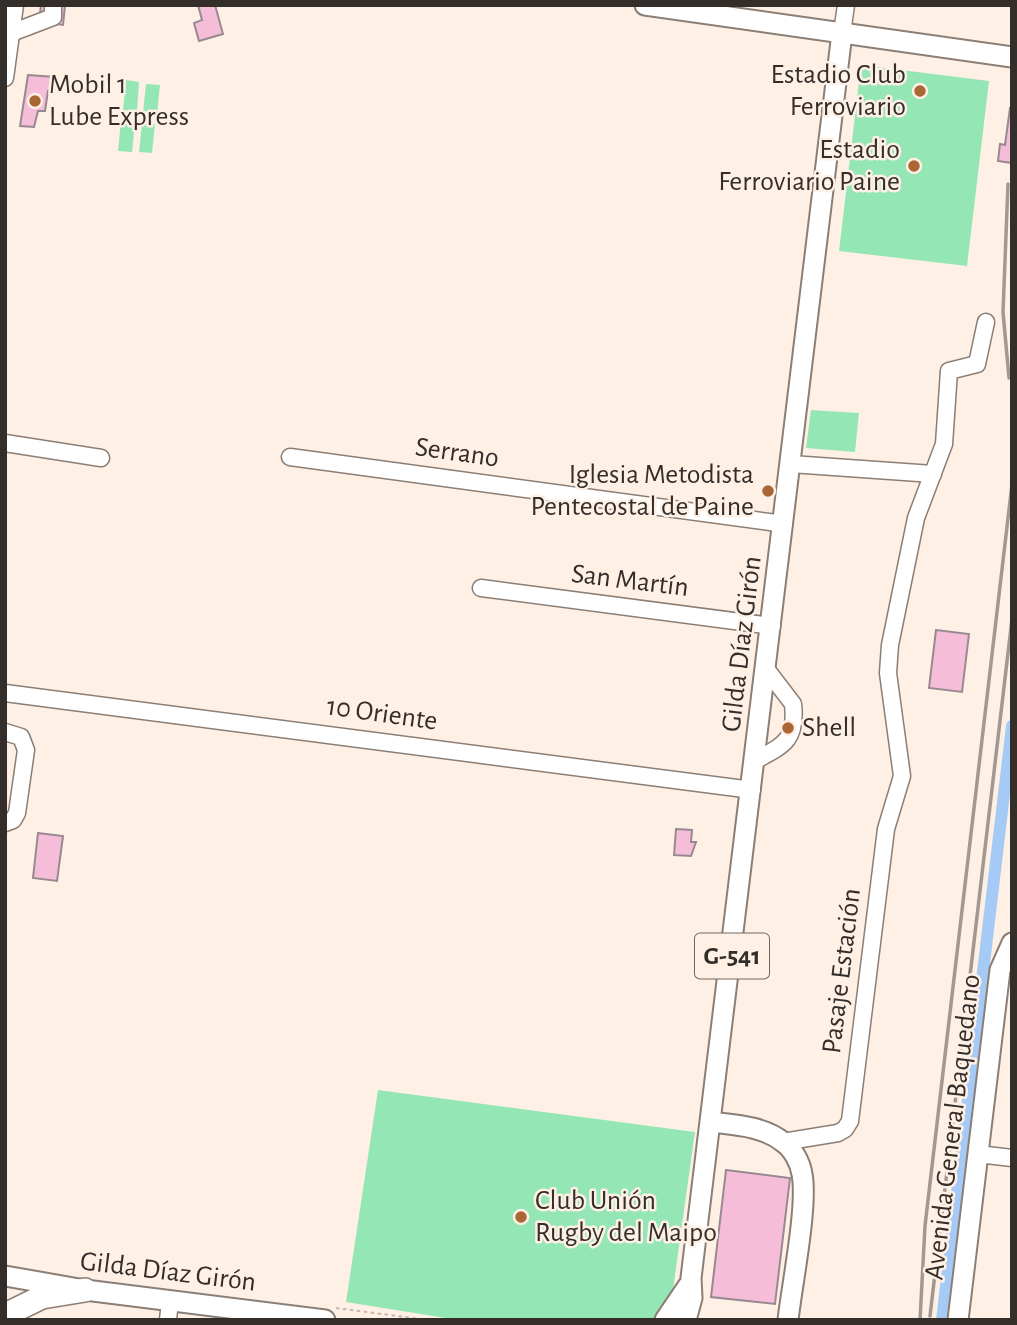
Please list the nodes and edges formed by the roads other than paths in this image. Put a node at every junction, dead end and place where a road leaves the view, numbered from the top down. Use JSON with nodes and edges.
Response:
{"nodes":[{"id":1,"x":15,"y":5,"type":"edge"},
{"id":2,"x":53,"y":5,"type":"edge"},
{"id":3,"x":645,"y":5,"type":"edge"},
{"id":4,"x":846,"y":5,"type":"edge"},
{"id":5,"x":11,"y":33,"type":"junction"},
{"id":6,"x":842,"y":33,"type":"junction"},
{"id":7,"x":1012,"y":57,"type":"edge"},
{"id":8,"x":5,"y":78,"type":"edge"},
{"id":9,"x":986,"y":322,"type":"dead end"},
{"id":10,"x":5,"y":443,"type":"edge"},
{"id":11,"x":101,"y":457,"type":"dead end"},
{"id":12,"x":290,"y":457,"type":"dead end"},
{"id":13,"x":792,"y":464,"type":"junction"},
{"id":14,"x":933,"y":474,"type":"junction"},
{"id":15,"x":784,"y":524,"type":"junction"},
{"id":16,"x":481,"y":588,"type":"dead end"},
{"id":17,"x":772,"y":626,"type":"junction"},
{"id":18,"x":767,"y":670,"type":"junction"},
{"id":19,"x":5,"y":694,"type":"edge"},
{"id":20,"x":5,"y":732,"type":"edge"},
{"id":21,"x":756,"y":760,"type":"junction"},
{"id":22,"x":752,"y":790,"type":"junction"},
{"id":23,"x":5,"y":823,"type":"edge"},
{"id":24,"x":1012,"y":943,"type":"edge"},
{"id":25,"x":711,"y":1122,"type":"junction"},
{"id":26,"x":783,"y":1142,"type":"junction"},
{"id":27,"x":978,"y":1154,"type":"junction"},
{"id":28,"x":1012,"y":1158,"type":"edge"},
{"id":29,"x":5,"y":1276,"type":"edge"},
{"id":30,"x":691,"y":1278,"type":"junction"},
{"id":31,"x":85,"y":1290,"type":"junction"},
{"id":32,"x":169,"y":1310,"type":"edge"},
{"id":33,"x":5,"y":1315,"type":"edge"},
{"id":34,"x":325,"y":1320,"type":"edge"},
{"id":35,"x":665,"y":1320,"type":"edge"},
{"id":36,"x":686,"y":1320,"type":"edge"},
{"id":37,"x":788,"y":1320,"type":"edge"},
{"id":38,"x":958,"y":1320,"type":"edge"}],
"edges":[{"from":1,"to":5,"type":"street"},
{"from":2,"to":5,"type":"street"},
{"from":3,"to":6,"type":"main road"},
{"from":4,"to":6,"type":"street","name":"Gilda Díaz Girón"},
{"from":5,"to":8,"type":"street"},
{"from":6,"to":7,"type":"main road"},
{"from":6,"to":13,"type":"main road","name":"Gilda Díaz Girón"},
{"from":9,"to":14,"type":"street","name":"Pasaje Estación"},
{"from":10,"to":11,"type":"street"},
{"from":12,"to":15,"type":"street","name":"Serrano"},
{"from":13,"to":14,"type":"street"},
{"from":13,"to":15,"type":"main road","name":"Gilda Díaz Girón"},
{"from":14,"to":26,"type":"street","name":"Pasaje Estación"},
{"from":15,"to":17,"type":"main road","name":"Gilda Díaz Girón"},
{"from":16,"to":17,"type":"street","name":"San Martín"},
{"from":17,"to":18,"type":"main road","name":"Gilda Díaz Girón"},
{"from":18,"to":21,"type":"main road","name":"Gilda Díaz Girón"},
{"from":18,"to":21,"type":"street"},
{"from":19,"to":22,"type":"street","name":"10 Oriente"},
{"from":20,"to":23,"type":"street"},
{"from":21,"to":22,"type":"main road","name":"Gilda Díaz Girón"},
{"from":22,"to":25,"type":"main road","name":"Gilda Díaz Girón","number":"G-541"},
{"from":24,"to":27,"type":"main road","name":"Avenida General Baquedano"},
{"from":25,"to":26,"type":"main road"},
{"from":25,"to":30,"type":"main road","name":"Gilda Díaz Girón"},
{"from":26,"to":37,"type":"main road"},
{"from":27,"to":28,"type":"street"},
{"from":27,"to":38,"type":"main road","name":"Avenida General Baquedano"},
{"from":29,"to":31,"type":"main road","name":"Gilda Díaz Girón"},
{"from":30,"to":35,"type":"main road","name":"Gilda Díaz Girón"},
{"from":30,"to":36,"type":"main road","name":"Gilda Díaz Girón"},
{"from":31,"to":32,"type":"main road","name":"Gilda Díaz Girón"},
{"from":31,"to":33,"type":"highway"},
{"from":32,"to":34,"type":"main road","name":"Gilda Díaz Girón"}]}
